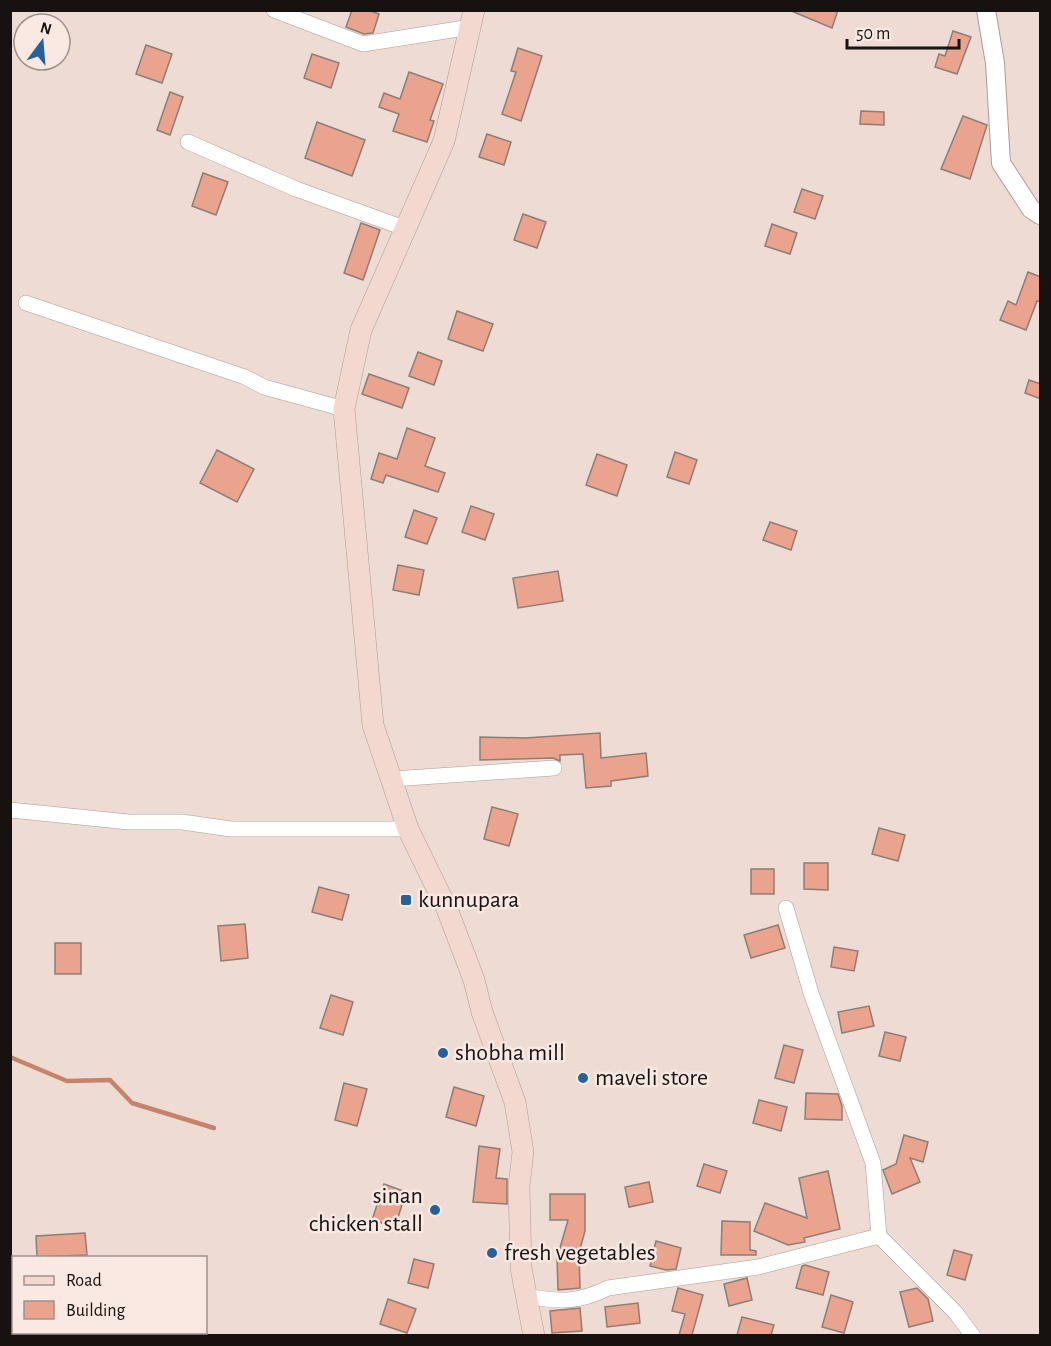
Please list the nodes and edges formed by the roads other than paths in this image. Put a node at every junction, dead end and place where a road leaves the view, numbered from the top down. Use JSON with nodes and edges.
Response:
{"nodes":[{"id":1,"x":274,"y":10,"type":"edge"},
{"id":2,"x":986,"y":10,"type":"edge"},
{"id":3,"x":292,"y":14,"type":"edge"},
{"id":4,"x":473,"y":19,"type":"edge"},
{"id":5,"x":188,"y":142,"type":"dead end"},
{"id":6,"x":1041,"y":215,"type":"edge"},
{"id":7,"x":407,"y":229,"type":"junction"},
{"id":8,"x":26,"y":303,"type":"dead end"},
{"id":9,"x":344,"y":410,"type":"junction"},
{"id":10,"x":554,"y":768,"type":"dead end"},
{"id":11,"x":392,"y":779,"type":"junction"},
{"id":12,"x":10,"y":810,"type":"edge"},
{"id":13,"x":408,"y":829,"type":"junction"},
{"id":14,"x":786,"y":908,"type":"dead end"},
{"id":15,"x":879,"y":1236,"type":"junction"},
{"id":16,"x":526,"y":1296,"type":"junction"},
{"id":17,"x":534,"y":1335,"type":"edge"},
{"id":18,"x":973,"y":1335,"type":"edge"}],
"edges":[{"from":1,"to":3,"type":"street"},
{"from":2,"to":6,"type":"street"},
{"from":3,"to":4,"type":"street"},
{"from":4,"to":7,"type":"main road"},
{"from":5,"to":7,"type":"street"},
{"from":7,"to":9,"type":"main road"},
{"from":8,"to":9,"type":"street"},
{"from":9,"to":11,"type":"main road"},
{"from":10,"to":11,"type":"street"},
{"from":11,"to":13,"type":"main road"},
{"from":12,"to":13,"type":"street"},
{"from":13,"to":16,"type":"main road"},
{"from":14,"to":15,"type":"street"},
{"from":15,"to":16,"type":"street"},
{"from":15,"to":18,"type":"street"},
{"from":16,"to":17,"type":"main road"}]}
